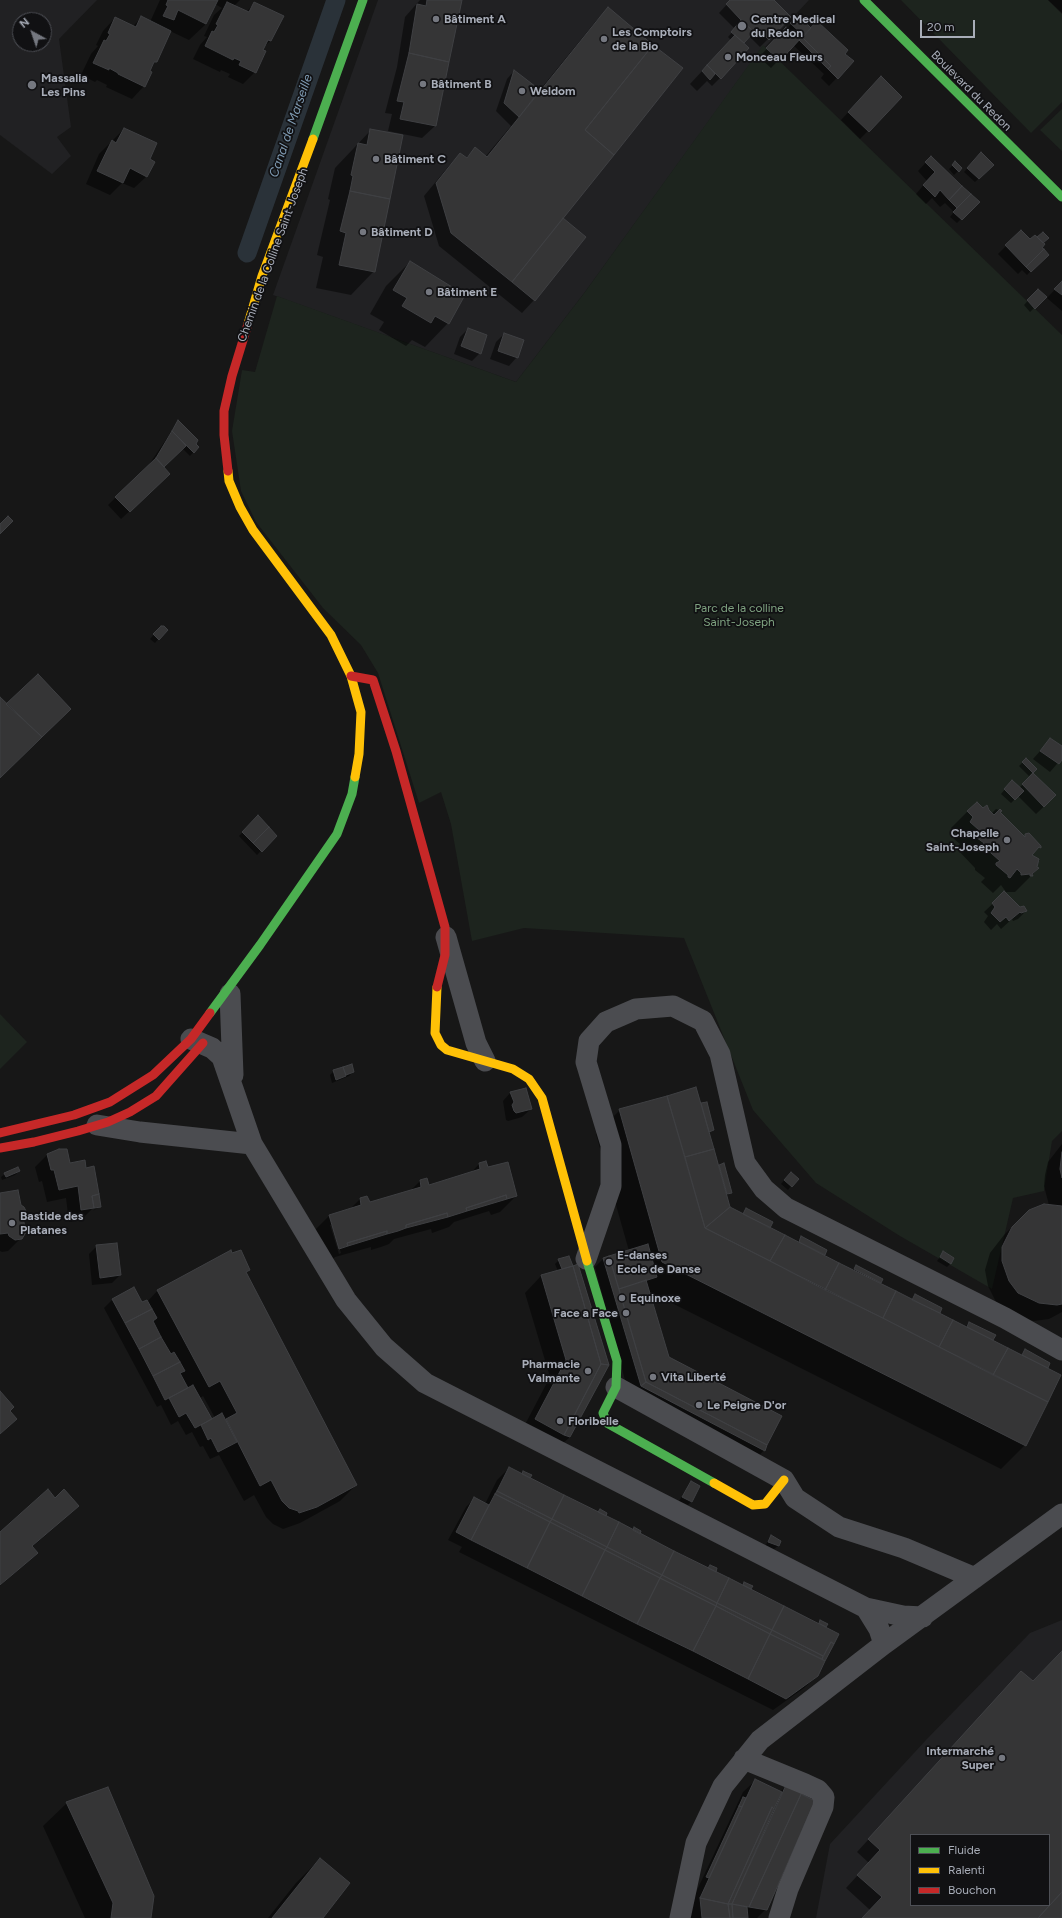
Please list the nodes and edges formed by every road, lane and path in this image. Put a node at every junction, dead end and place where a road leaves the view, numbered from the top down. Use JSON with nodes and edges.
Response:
{"nodes":[{"id":1,"x":363,"y":0,"type":"edge"},
{"id":2,"x":864,"y":0,"type":"edge"},
{"id":3,"x":1062,"y":197,"type":"edge"},
{"id":4,"x":351,"y":676,"type":"junction"},
{"id":5,"x":445,"y":932,"type":"junction"},
{"id":6,"x":239,"y":973,"type":"junction"},
{"id":7,"x":230,"y":994,"type":"junction"},
{"id":8,"x":213,"y":1024,"type":"dead end"},
{"id":9,"x":200,"y":1040,"type":"junction"},
{"id":10,"x":485,"y":1061,"type":"junction"},
{"id":11,"x":142,"y":1082,"type":"junction"},
{"id":12,"x":234,"y":1088,"type":"junction"},
{"id":13,"x":130,"y":1112,"type":"junction"},
{"id":14,"x":97,"y":1125,"type":"junction"},
{"id":15,"x":140,"y":1132,"type":"junction"},
{"id":16,"x":0,"y":1133,"type":"edge"},
{"id":17,"x":252,"y":1144,"type":"junction"},
{"id":18,"x":0,"y":1148,"type":"edge"},
{"id":19,"x":586,"y":1259,"type":"junction"},
{"id":20,"x":1062,"y":1350,"type":"edge"},
{"id":21,"x":616,"y":1387,"type":"junction"},
{"id":22,"x":784,"y":1480,"type":"junction"},
{"id":23,"x":1062,"y":1514,"type":"edge"},
{"id":24,"x":975,"y":1578,"type":"junction"},
{"id":25,"x":863,"y":1607,"type":"junction"},
{"id":26,"x":923,"y":1617,"type":"junction"},
{"id":27,"x":884,"y":1644,"type":"junction"},
{"id":28,"x":744,"y":1759,"type":"junction"},
{"id":29,"x":680,"y":1918,"type":"edge"},
{"id":30,"x":779,"y":1918,"type":"edge"}],
"edges":[{"from":1,"to":4,"type":"street","name":"Chemin de la Colline Saint-Joseph"},
{"from":2,"to":3,"type":"street","name":"Boulevard du Redon"},
{"from":4,"to":5,"type":"street"},
{"from":4,"to":6,"type":"street","name":"Chemin de la Colline Saint-Joseph"},
{"from":5,"to":10,"type":"street"},
{"from":5,"to":10,"type":"street"},
{"from":6,"to":7,"type":"street","name":"Chemin de la Colline Saint-Joseph"},
{"from":6,"to":9,"type":"street","name":"Chemin de la Colline Saint-Joseph"},
{"from":7,"to":8,"type":"street","name":"Chemin de la Colline Saint-Joseph"},
{"from":7,"to":12,"type":"street"},
{"from":9,"to":11,"type":"street","name":"Chemin de la Colline Saint-Joseph"},
{"from":9,"to":12,"type":"street"},
{"from":9,"to":13,"type":"street","name":"Chemin de la Colline Saint-Joseph"},
{"from":10,"to":19,"type":"street"},
{"from":11,"to":13,"type":"street"},
{"from":11,"to":16,"type":"street","name":"Chemin de la Colline Saint-Joseph"},
{"from":12,"to":17,"type":"street"},
{"from":13,"to":14,"type":"street","name":"Chemin de la Colline Saint-Joseph"},
{"from":13,"to":15,"type":"street"},
{"from":14,"to":15,"type":"street"},
{"from":14,"to":18,"type":"street","name":"Chemin de la Colline Saint-Joseph"},
{"from":15,"to":17,"type":"street"},
{"from":17,"to":25,"type":"street"},
{"from":19,"to":20,"type":"street"},
{"from":19,"to":21,"type":"street"},
{"from":21,"to":22,"type":"street"},
{"from":21,"to":22,"type":"street"},
{"from":22,"to":24,"type":"street"},
{"from":23,"to":24,"type":"street"},
{"from":24,"to":26,"type":"street"},
{"from":25,"to":26,"type":"street"},
{"from":25,"to":27,"type":"street"},
{"from":26,"to":27,"type":"street"},
{"from":27,"to":28,"type":"street"},
{"from":28,"to":29,"type":"street"},
{"from":28,"to":30,"type":"street"}]}
